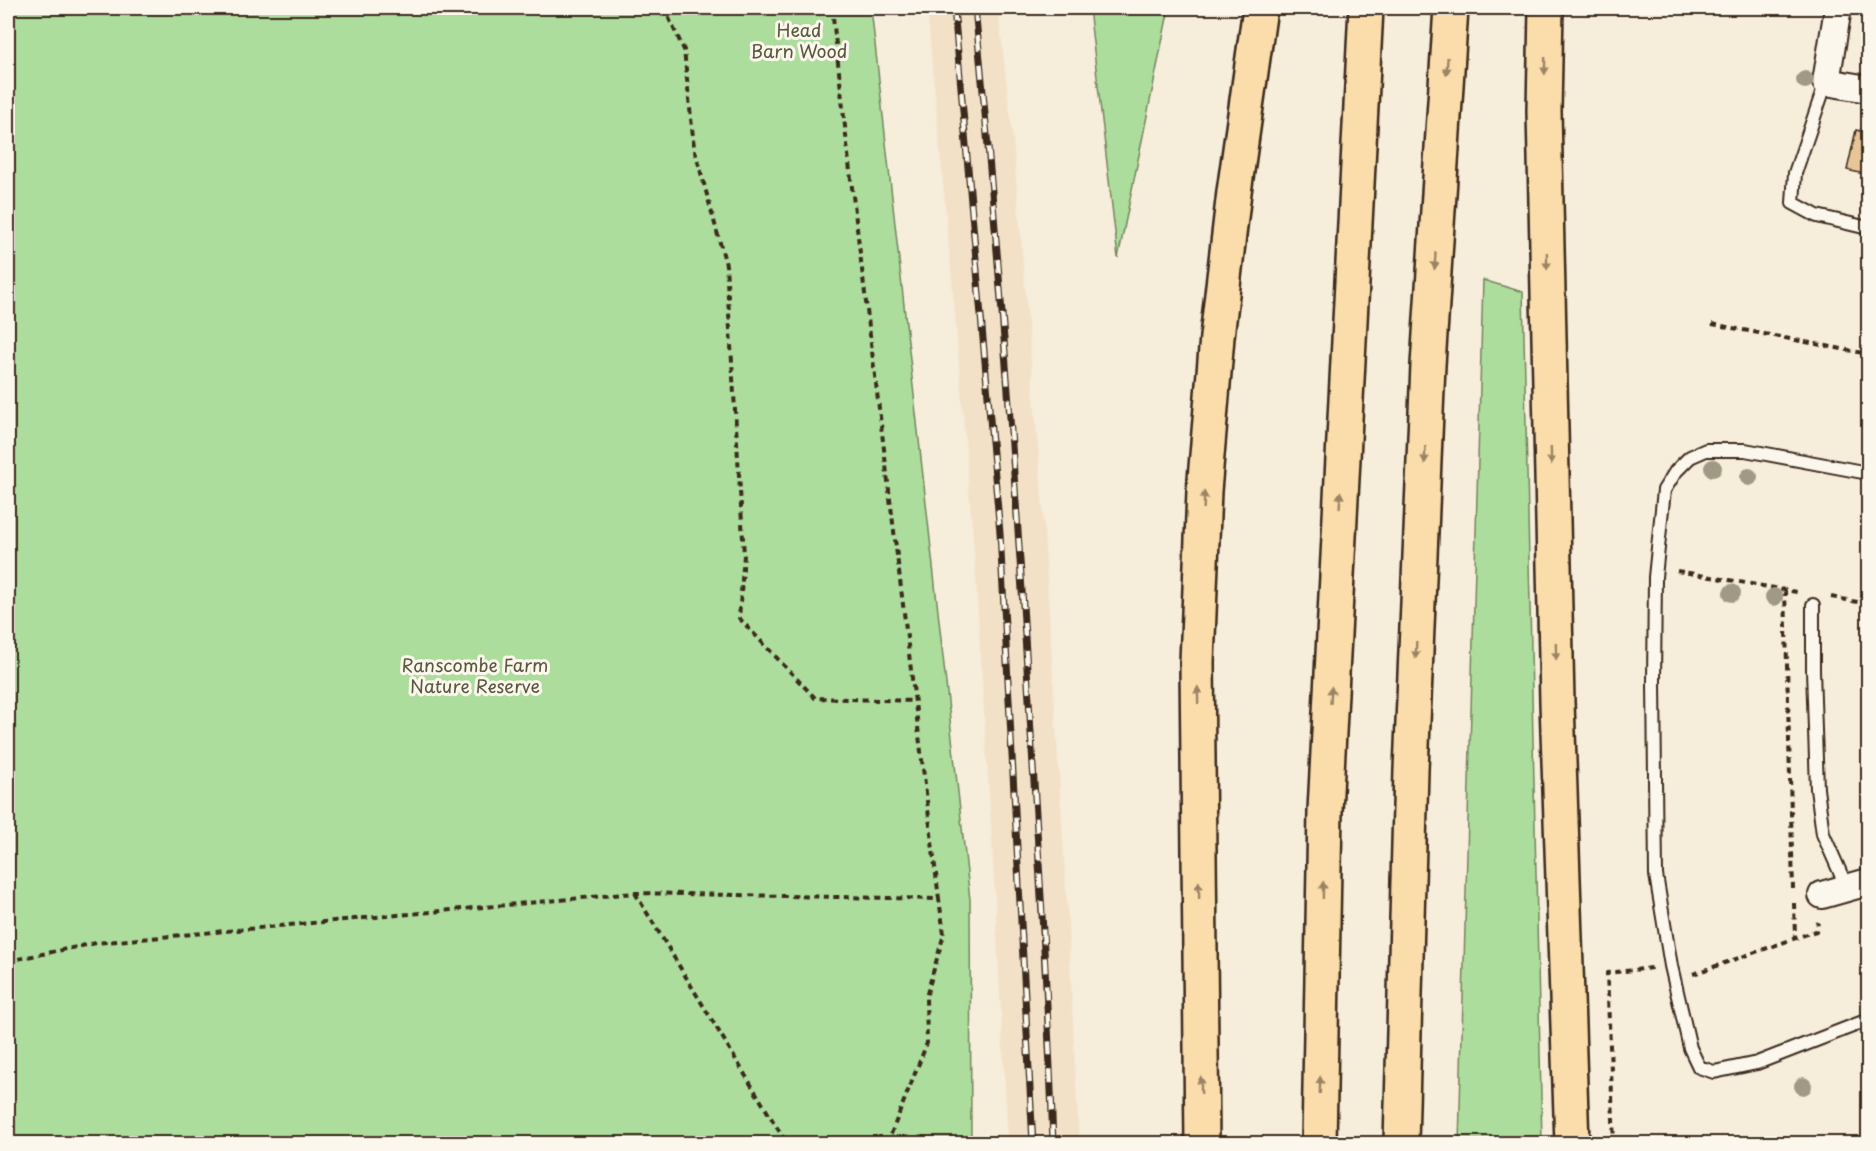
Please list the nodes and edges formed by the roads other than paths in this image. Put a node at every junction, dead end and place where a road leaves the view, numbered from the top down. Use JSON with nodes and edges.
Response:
{"nodes":[{"id":1,"x":1260,"y":8,"type":"edge"},
{"id":2,"x":1366,"y":8,"type":"edge"},
{"id":3,"x":1451,"y":8,"type":"edge"},
{"id":4,"x":1546,"y":8,"type":"edge"},
{"id":5,"x":1838,"y":8,"type":"edge"},
{"id":6,"x":1826,"y":82,"type":"junction"},
{"id":7,"x":1869,"y":89,"type":"edge"},
{"id":8,"x":1869,"y":228,"type":"edge"},
{"id":9,"x":1869,"y":473,"type":"edge"},
{"id":10,"x":1813,"y":605,"type":"dead end"},
{"id":11,"x":1858,"y":885,"type":"edge"},
{"id":12,"x":1822,"y":895,"type":"road end"},
{"id":13,"x":1869,"y":1020,"type":"edge"},
{"id":14,"x":1202,"y":1143,"type":"edge"},
{"id":15,"x":1318,"y":1143,"type":"edge"},
{"id":16,"x":1401,"y":1143,"type":"edge"},
{"id":17,"x":1572,"y":1143,"type":"edge"}],
"edges":[{"from":14,"to":1,"type":"highway","one_way":true},
{"from":15,"to":2,"type":"highway","one_way":true},
{"from":3,"to":16,"type":"highway","one_way":true},
{"from":4,"to":17,"type":"highway","one_way":true},
{"from":5,"to":6,"type":"street"},
{"from":6,"to":7,"type":"street"},
{"from":6,"to":8,"type":"lane"},
{"from":9,"to":13,"type":"lane"},
{"from":10,"to":11,"type":"lane"},
{"from":11,"to":12,"type":"street"}]}
